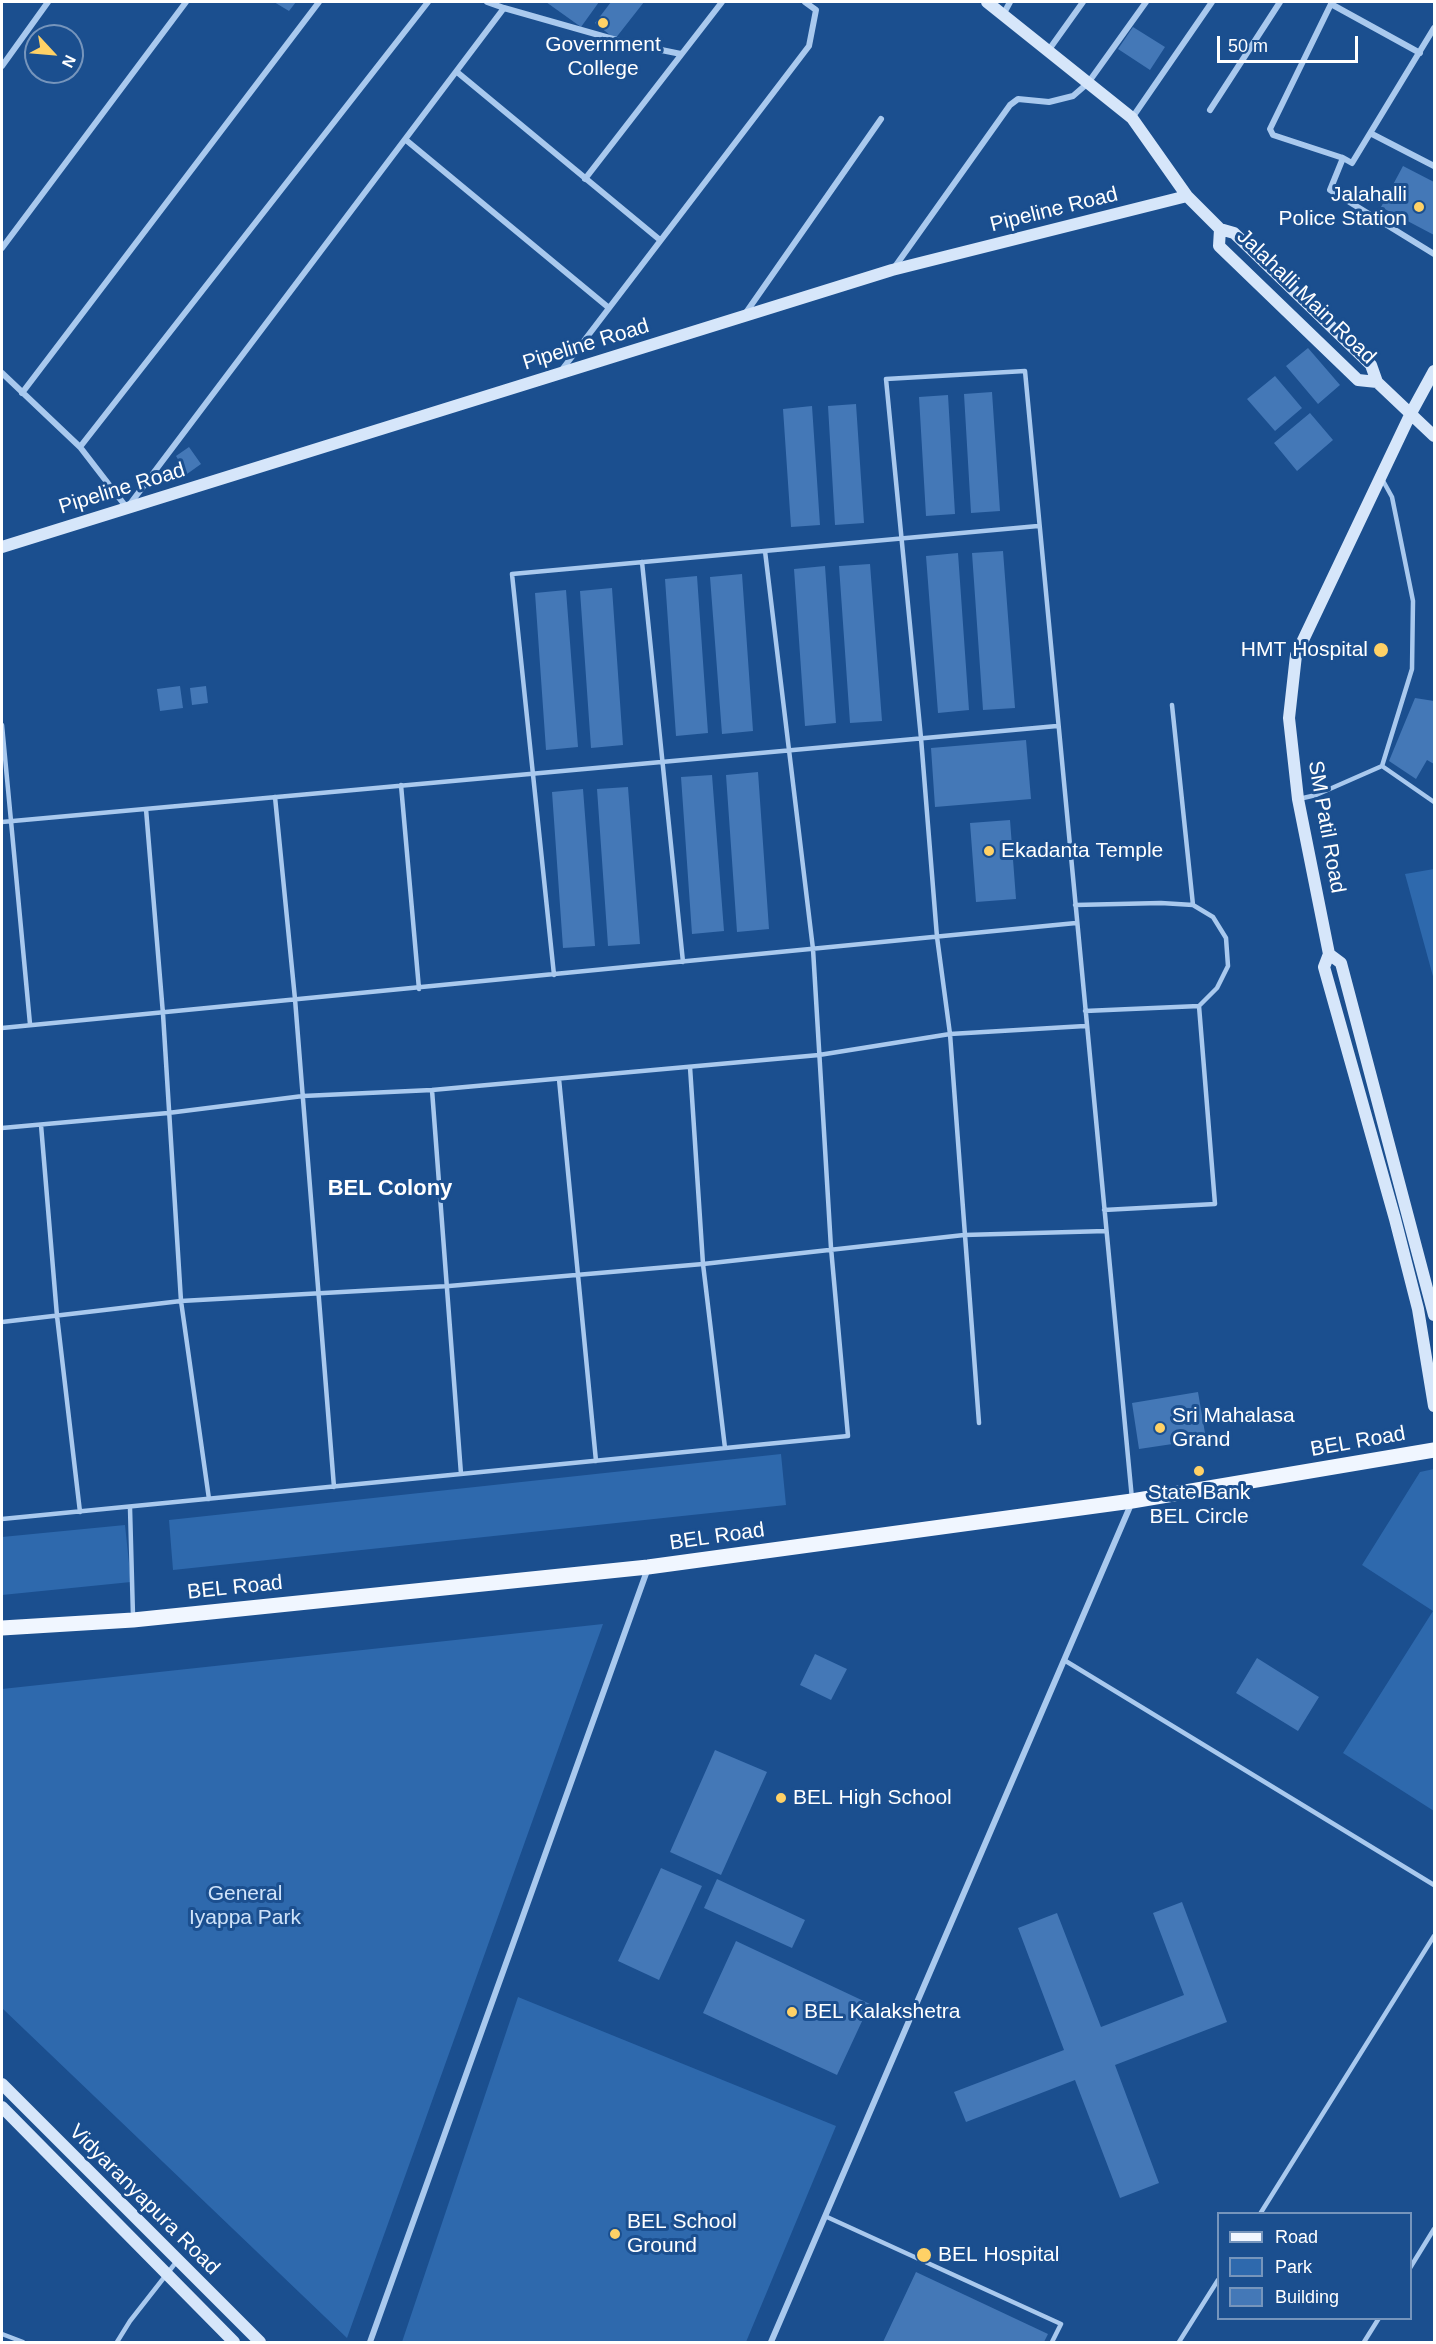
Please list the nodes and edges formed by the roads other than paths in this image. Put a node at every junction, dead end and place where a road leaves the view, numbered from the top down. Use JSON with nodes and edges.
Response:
{"nodes":[{"id":1,"x":48,"y":2,"type":"edge"},
{"id":2,"x":186,"y":2,"type":"edge"},
{"id":3,"x":319,"y":2,"type":"edge"},
{"id":4,"x":428,"y":2,"type":"edge"},
{"id":5,"x":487,"y":2,"type":"edge"},
{"id":6,"x":722,"y":2,"type":"edge"},
{"id":7,"x":805,"y":2,"type":"edge"},
{"id":8,"x":987,"y":2,"type":"edge"},
{"id":9,"x":1010,"y":2,"type":"edge"},
{"id":10,"x":1083,"y":2,"type":"edge"},
{"id":11,"x":1146,"y":2,"type":"edge"},
{"id":12,"x":1212,"y":2,"type":"edge"},
{"id":13,"x":1280,"y":2,"type":"edge"},
{"id":14,"x":504,"y":8,"type":"junction"},
{"id":15,"x":1003,"y":15,"type":"junction"},
{"id":16,"x":1434,"y":28,"type":"edge"},
{"id":17,"x":1048,"y":51,"type":"junction"},
{"id":18,"x":1420,"y":53,"type":"junction"},
{"id":19,"x":681,"y":54,"type":"junction"},
{"id":20,"x":2,"y":66,"type":"edge"},
{"id":21,"x":457,"y":72,"type":"junction"},
{"id":22,"x":1088,"y":83,"type":"junction"},
{"id":23,"x":1210,"y":110,"type":"dead end"},
{"id":24,"x":1132,"y":118,"type":"junction"},
{"id":25,"x":881,"y":119,"type":"dead end"},
{"id":26,"x":1372,"y":134,"type":"junction"},
{"id":27,"x":406,"y":140,"type":"junction"},
{"id":28,"x":1343,"y":158,"type":"junction"},
{"id":29,"x":1434,"y":166,"type":"edge"},
{"id":30,"x":585,"y":179,"type":"junction"},
{"id":31,"x":1187,"y":196,"type":"junction"},
{"id":32,"x":1220,"y":229,"type":"junction"},
{"id":33,"x":660,"y":240,"type":"junction"},
{"id":34,"x":2,"y":248,"type":"edge"},
{"id":35,"x":1434,"y":254,"type":"edge"},
{"id":36,"x":892,"y":270,"type":"junction"},
{"id":37,"x":609,"y":308,"type":"junction"},
{"id":38,"x":742,"y":317,"type":"junction"},
{"id":39,"x":1434,"y":371,"type":"edge"},
{"id":40,"x":2,"y":373,"type":"edge"},
{"id":41,"x":558,"y":374,"type":"junction"},
{"id":42,"x":1377,"y":382,"type":"junction"},
{"id":43,"x":22,"y":393,"type":"junction"},
{"id":44,"x":1411,"y":413,"type":"junction"},
{"id":45,"x":1434,"y":436,"type":"edge"},
{"id":46,"x":80,"y":447,"type":"junction"},
{"id":47,"x":1380,"y":477,"type":"junction"},
{"id":48,"x":127,"y":508,"type":"junction"},
{"id":49,"x":1038,"y":526,"type":"junction"},
{"id":50,"x":901,"y":539,"type":"junction"},
{"id":51,"x":3,"y":544,"type":"edge"},
{"id":52,"x":765,"y":551,"type":"junction"},
{"id":53,"x":642,"y":562,"type":"junction"},
{"id":54,"x":1172,"y":705,"type":"dead end"},
{"id":55,"x":2,"y":724,"type":"edge"},
{"id":56,"x":1058,"y":726,"type":"junction"},
{"id":57,"x":921,"y":738,"type":"junction"},
{"id":58,"x":790,"y":750,"type":"junction"},
{"id":59,"x":661,"y":762,"type":"junction"},
{"id":60,"x":1382,"y":766,"type":"junction"},
{"id":61,"x":531,"y":774,"type":"junction"},
{"id":62,"x":401,"y":786,"type":"junction"},
{"id":63,"x":275,"y":797,"type":"junction"},
{"id":64,"x":1298,"y":799,"type":"junction"},
{"id":65,"x":1434,"y":802,"type":"edge"},
{"id":66,"x":146,"y":809,"type":"junction"},
{"id":67,"x":10,"y":821,"type":"junction"},
{"id":68,"x":2,"y":822,"type":"edge"},
{"id":69,"x":1075,"y":905,"type":"junction"},
{"id":70,"x":1193,"y":905,"type":"junction"},
{"id":71,"x":1076,"y":923,"type":"junction"},
{"id":72,"x":937,"y":937,"type":"junction"},
{"id":73,"x":813,"y":949,"type":"junction"},
{"id":74,"x":1329,"y":954,"type":"junction"},
{"id":75,"x":683,"y":962,"type":"junction"},
{"id":76,"x":554,"y":975,"type":"junction"},
{"id":77,"x":419,"y":989,"type":"junction"},
{"id":78,"x":295,"y":999,"type":"junction"},
{"id":79,"x":1199,"y":1006,"type":"junction"},
{"id":80,"x":1085,"y":1011,"type":"junction"},
{"id":81,"x":163,"y":1014,"type":"junction"},
{"id":82,"x":30,"y":1024,"type":"junction"},
{"id":83,"x":1085,"y":1026,"type":"junction"},
{"id":84,"x":2,"y":1028,"type":"edge"},
{"id":85,"x":950,"y":1034,"type":"junction"},
{"id":86,"x":819,"y":1056,"type":"junction"},
{"id":87,"x":690,"y":1067,"type":"junction"},
{"id":88,"x":559,"y":1079,"type":"junction"},
{"id":89,"x":432,"y":1090,"type":"junction"},
{"id":90,"x":303,"y":1096,"type":"junction"},
{"id":91,"x":168,"y":1113,"type":"junction"},
{"id":92,"x":41,"y":1125,"type":"junction"},
{"id":93,"x":2,"y":1128,"type":"edge"},
{"id":94,"x":1104,"y":1210,"type":"junction"},
{"id":95,"x":1106,"y":1231,"type":"junction"},
{"id":96,"x":964,"y":1234,"type":"junction"},
{"id":97,"x":831,"y":1248,"type":"junction"},
{"id":98,"x":703,"y":1264,"type":"junction"},
{"id":99,"x":578,"y":1275,"type":"junction"},
{"id":100,"x":449,"y":1286,"type":"junction"},
{"id":101,"x":317,"y":1291,"type":"junction"},
{"id":102,"x":181,"y":1301,"type":"junction"},
{"id":103,"x":1434,"y":1315,"type":"edge"},
{"id":104,"x":57,"y":1316,"type":"junction"},
{"id":105,"x":2,"y":1322,"type":"edge"},
{"id":106,"x":1434,"y":1406,"type":"edge"},
{"id":107,"x":979,"y":1423,"type":"dead end"},
{"id":108,"x":725,"y":1448,"type":"junction"},
{"id":109,"x":1434,"y":1450,"type":"edge"},
{"id":110,"x":596,"y":1461,"type":"junction"},
{"id":111,"x":461,"y":1474,"type":"junction"},
{"id":112,"x":334,"y":1487,"type":"junction"},
{"id":113,"x":209,"y":1499,"type":"junction"},
{"id":114,"x":1132,"y":1501,"type":"junction"},
{"id":115,"x":130,"y":1508,"type":"junction"},
{"id":116,"x":80,"y":1512,"type":"junction"},
{"id":117,"x":2,"y":1519,"type":"edge"},
{"id":118,"x":648,"y":1568,"type":"junction"},
{"id":119,"x":134,"y":1620,"type":"junction"},
{"id":120,"x":2,"y":1628,"type":"edge"},
{"id":121,"x":1064,"y":1660,"type":"junction"},
{"id":122,"x":1434,"y":1885,"type":"edge"},
{"id":123,"x":1434,"y":1936,"type":"edge"},
{"id":124,"x":2,"y":2084,"type":"edge"},
{"id":125,"x":2,"y":2107,"type":"edge"},
{"id":126,"x":1261,"y":2212,"type":"edge"},
{"id":127,"x":827,"y":2217,"type":"junction"},
{"id":128,"x":1434,"y":2229,"type":"edge"},
{"id":129,"x":177,"y":2261,"type":"junction"},
{"id":130,"x":1412,"y":2265,"type":"edge"},
{"id":131,"x":166,"y":2275,"type":"junction"},
{"id":132,"x":1217,"y":2282,"type":"edge"},
{"id":133,"x":1378,"y":2320,"type":"edge"},
{"id":134,"x":2,"y":2334,"type":"edge"},
{"id":135,"x":22,"y":2343,"type":"edge"},
{"id":136,"x":117,"y":2343,"type":"edge"},
{"id":137,"x":234,"y":2343,"type":"edge"},
{"id":138,"x":260,"y":2343,"type":"edge"},
{"id":139,"x":370,"y":2343,"type":"edge"},
{"id":140,"x":771,"y":2343,"type":"edge"},
{"id":141,"x":1052,"y":2343,"type":"edge"},
{"id":142,"x":1179,"y":2343,"type":"edge"},
{"id":143,"x":1364,"y":2343,"type":"edge"}],
"edges":[{"from":1,"to":20,"type":"street"},
{"from":2,"to":34,"type":"street"},
{"from":3,"to":43,"type":"street"},
{"from":4,"to":46,"type":"street"},
{"from":5,"to":14,"type":"street"},
{"from":6,"to":19,"type":"street"},
{"from":7,"to":33,"type":"street"},
{"from":8,"to":15,"type":"street","name":"Jalahalli Main Road"},
{"from":9,"to":15,"type":"street"},
{"from":10,"to":17,"type":"street"},
{"from":11,"to":22,"type":"street"},
{"from":12,"to":24,"type":"street"},
{"from":13,"to":23,"type":"street"},
{"from":14,"to":19,"type":"street"},
{"from":14,"to":21,"type":"street"},
{"from":15,"to":17,"type":"street","name":"Jalahalli Main Road"},
{"from":16,"to":18,"type":"street"},
{"from":17,"to":22,"type":"street","name":"Jalahalli Main Road"},
{"from":18,"to":26,"type":"street"},
{"from":18,"to":28,"type":"street"},
{"from":19,"to":30,"type":"street"},
{"from":21,"to":27,"type":"street"},
{"from":21,"to":30,"type":"street"},
{"from":22,"to":24,"type":"street","name":"Jalahalli Main Road"},
{"from":22,"to":36,"type":"street"},
{"from":24,"to":31,"type":"street","name":"Jalahalli Main Road"},
{"from":25,"to":38,"type":"street"},
{"from":26,"to":28,"type":"street"},
{"from":26,"to":29,"type":"street"},
{"from":27,"to":37,"type":"street"},
{"from":27,"to":48,"type":"street"},
{"from":28,"to":35,"type":"street"},
{"from":30,"to":33,"type":"street"},
{"from":31,"to":32,"type":"street","name":"Jalahalli Main Road"},
{"from":31,"to":36,"type":"street","name":"Pipeline Road"},
{"from":32,"to":42,"type":"street","name":"Jalahalli Main Road"},
{"from":32,"to":42,"type":"street","name":"Jalahalli Main Road"},
{"from":33,"to":37,"type":"street"},
{"from":36,"to":38,"type":"street","name":"Pipeline Road"},
{"from":37,"to":41,"type":"street"},
{"from":38,"to":41,"type":"street","name":"Pipeline Road"},
{"from":39,"to":44,"type":"street","name":"SM Patil Road"},
{"from":40,"to":43,"type":"street"},
{"from":41,"to":48,"type":"street","name":"Pipeline Road"},
{"from":42,"to":44,"type":"street","name":"Jalahalli Main Road"},
{"from":43,"to":46,"type":"street"},
{"from":44,"to":45,"type":"street","name":"Jalahalli Main Road"},
{"from":44,"to":47,"type":"street","name":"SM Patil Road"},
{"from":46,"to":48,"type":"street"},
{"from":47,"to":60,"type":"lane"},
{"from":47,"to":64,"type":"street","name":"SM Patil Road"},
{"from":48,"to":51,"type":"street","name":"Pipeline Road"},
{"from":49,"to":50,"type":"lane"},
{"from":49,"to":50,"type":"lane"},
{"from":49,"to":56,"type":"lane"},
{"from":50,"to":52,"type":"lane"},
{"from":50,"to":57,"type":"lane"},
{"from":52,"to":53,"type":"lane"},
{"from":52,"to":58,"type":"lane"},
{"from":53,"to":59,"type":"lane"},
{"from":53,"to":61,"type":"lane"},
{"from":54,"to":70,"type":"lane"},
{"from":55,"to":67,"type":"lane"},
{"from":56,"to":57,"type":"lane"},
{"from":56,"to":69,"type":"lane"},
{"from":57,"to":58,"type":"lane"},
{"from":57,"to":72,"type":"lane"},
{"from":58,"to":59,"type":"lane"},
{"from":58,"to":73,"type":"lane"},
{"from":59,"to":61,"type":"lane"},
{"from":59,"to":75,"type":"lane"},
{"from":60,"to":64,"type":"lane"},
{"from":60,"to":65,"type":"lane"},
{"from":61,"to":62,"type":"lane"},
{"from":61,"to":76,"type":"lane"},
{"from":62,"to":63,"type":"lane"},
{"from":62,"to":77,"type":"lane"},
{"from":63,"to":66,"type":"lane"},
{"from":63,"to":78,"type":"lane"},
{"from":64,"to":74,"type":"street","name":"SM Patil Road"},
{"from":66,"to":67,"type":"lane"},
{"from":66,"to":81,"type":"lane"},
{"from":67,"to":68,"type":"lane"},
{"from":67,"to":82,"type":"lane"},
{"from":69,"to":70,"type":"lane"},
{"from":69,"to":71,"type":"lane"},
{"from":70,"to":79,"type":"lane"},
{"from":71,"to":72,"type":"lane"},
{"from":71,"to":80,"type":"lane"},
{"from":72,"to":73,"type":"lane"},
{"from":72,"to":85,"type":"lane"},
{"from":73,"to":75,"type":"lane"},
{"from":73,"to":86,"type":"lane"},
{"from":74,"to":103,"type":"street","name":"SM Patil Road"},
{"from":74,"to":106,"type":"street"},
{"from":75,"to":76,"type":"lane"},
{"from":76,"to":77,"type":"lane"},
{"from":77,"to":78,"type":"lane"},
{"from":78,"to":81,"type":"lane"},
{"from":78,"to":90,"type":"lane"},
{"from":79,"to":80,"type":"lane"},
{"from":79,"to":94,"type":"lane"},
{"from":80,"to":83,"type":"lane"},
{"from":81,"to":82,"type":"lane"},
{"from":81,"to":91,"type":"lane"},
{"from":82,"to":84,"type":"lane"},
{"from":83,"to":85,"type":"lane"},
{"from":83,"to":94,"type":"lane"},
{"from":85,"to":86,"type":"lane"},
{"from":85,"to":96,"type":"lane"},
{"from":86,"to":87,"type":"lane"},
{"from":86,"to":97,"type":"lane"},
{"from":87,"to":88,"type":"lane"},
{"from":87,"to":98,"type":"lane"},
{"from":88,"to":89,"type":"lane"},
{"from":88,"to":99,"type":"lane"},
{"from":89,"to":90,"type":"lane"},
{"from":89,"to":100,"type":"lane"},
{"from":90,"to":91,"type":"lane"},
{"from":90,"to":101,"type":"lane"},
{"from":91,"to":92,"type":"lane"},
{"from":91,"to":102,"type":"lane"},
{"from":92,"to":93,"type":"lane"},
{"from":92,"to":104,"type":"lane"},
{"from":94,"to":95,"type":"lane"},
{"from":95,"to":96,"type":"lane"},
{"from":95,"to":114,"type":"lane"},
{"from":96,"to":97,"type":"lane"},
{"from":96,"to":107,"type":"lane"},
{"from":97,"to":98,"type":"lane"},
{"from":97,"to":108,"type":"lane"},
{"from":98,"to":99,"type":"lane"},
{"from":98,"to":108,"type":"lane"},
{"from":99,"to":100,"type":"lane"},
{"from":99,"to":110,"type":"lane"},
{"from":100,"to":101,"type":"lane"},
{"from":100,"to":111,"type":"lane"},
{"from":101,"to":102,"type":"lane"},
{"from":101,"to":112,"type":"lane"},
{"from":102,"to":104,"type":"lane"},
{"from":102,"to":113,"type":"lane"},
{"from":104,"to":105,"type":"lane"},
{"from":104,"to":116,"type":"lane"},
{"from":108,"to":110,"type":"lane"},
{"from":109,"to":114,"type":"main road","name":"BEL Road"},
{"from":110,"to":111,"type":"lane"},
{"from":111,"to":112,"type":"lane"},
{"from":112,"to":113,"type":"lane"},
{"from":113,"to":115,"type":"lane"},
{"from":114,"to":118,"type":"main road","name":"BEL Road"},
{"from":114,"to":121,"type":"street"},
{"from":115,"to":116,"type":"lane"},
{"from":115,"to":119,"type":"lane"},
{"from":116,"to":117,"type":"lane"},
{"from":118,"to":119,"type":"main road","name":"BEL Road"},
{"from":118,"to":139,"type":"street"},
{"from":119,"to":120,"type":"main road","name":"BEL Road"},
{"from":121,"to":122,"type":"lane"},
{"from":121,"to":127,"type":"street"},
{"from":123,"to":126,"type":"lane"},
{"from":124,"to":129,"type":"street","name":"Vidyaranyapura Road"},
{"from":125,"to":131,"type":"street","name":"Vidyaranyapura Road"},
{"from":127,"to":140,"type":"street"},
{"from":127,"to":141,"type":"lane"},
{"from":128,"to":130,"type":"lane"},
{"from":129,"to":131,"type":"lane"},
{"from":129,"to":138,"type":"street","name":"Vidyaranyapura Road"},
{"from":131,"to":136,"type":"lane"},
{"from":131,"to":137,"type":"street","name":"Vidyaranyapura Road"},
{"from":132,"to":142,"type":"lane"},
{"from":133,"to":143,"type":"lane"},
{"from":134,"to":135,"type":"lane"}]}
